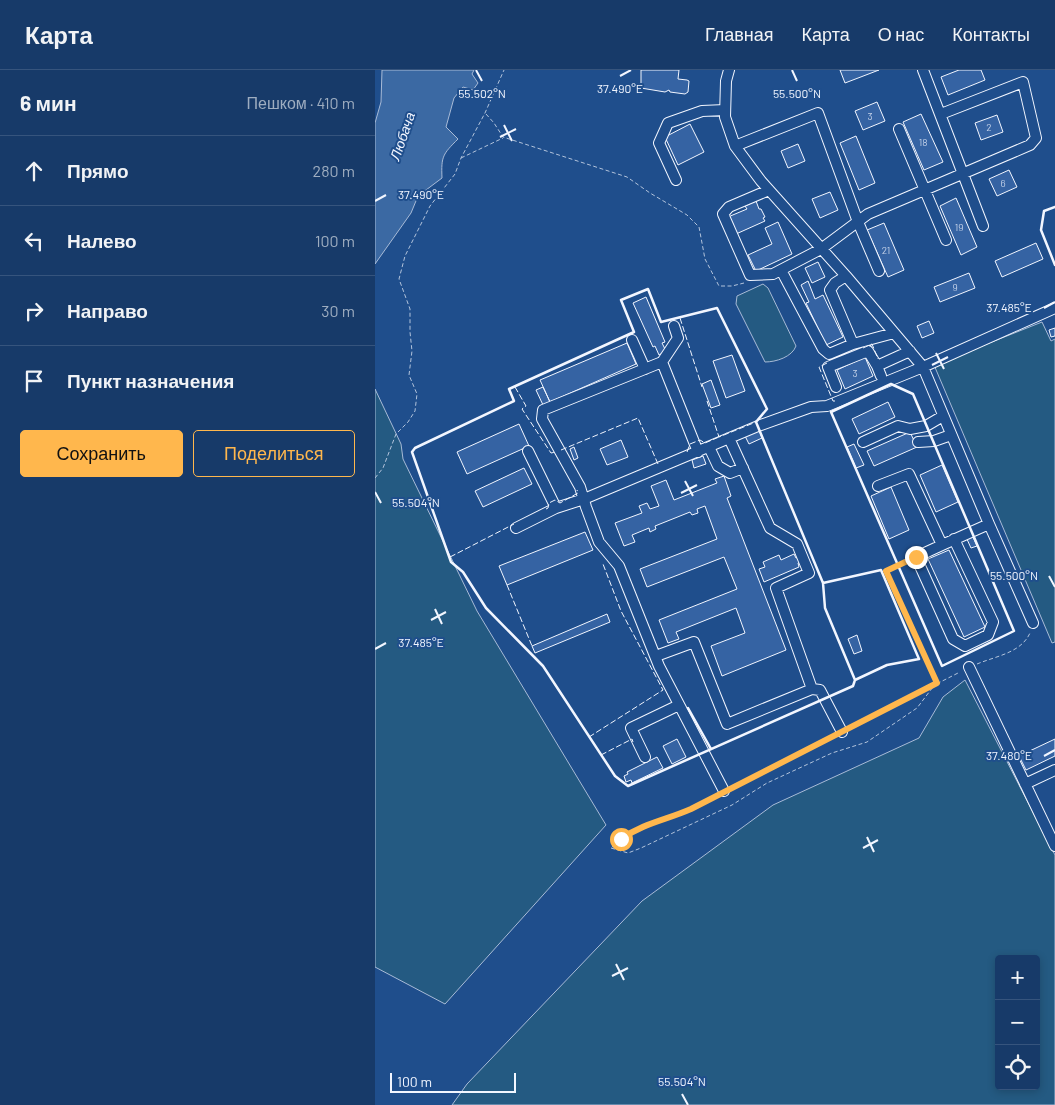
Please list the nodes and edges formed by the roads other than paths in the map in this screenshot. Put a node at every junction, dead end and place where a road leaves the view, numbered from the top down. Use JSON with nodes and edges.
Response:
{"nodes":[{"id":1,"x":729,"y":70,"type":"edge"},
{"id":2,"x":923,"y":70,"type":"edge"},
{"id":3,"x":725,"y":110,"type":"junction"},
{"id":4,"x":941,"y":114,"type":"junction"},
{"id":5,"x":899,"y":129,"type":"dead end"},
{"id":6,"x":735,"y":146,"type":"junction"},
{"id":7,"x":963,"y":175,"type":"junction"},
{"id":8,"x":676,"y":180,"type":"dead end"},
{"id":9,"x":926,"y":189,"type":"junction"},
{"id":10,"x":769,"y":190,"type":"junction"},
{"id":11,"x":858,"y":222,"type":"junction"},
{"id":12,"x":983,"y":226,"type":"dead end"},
{"id":13,"x":946,"y":240,"type":"dead end"},
{"id":14,"x":821,"y":249,"type":"junction"},
{"id":15,"x":781,"y":270,"type":"junction"},
{"id":16,"x":879,"y":270,"type":"dead end"},
{"id":17,"x":846,"y":276,"type":"junction"},
{"id":18,"x":1055,"y":308,"type":"edge"},
{"id":19,"x":674,"y":326,"type":"dead end"},
{"id":20,"x":894,"y":333,"type":"junction"},
{"id":21,"x":632,"y":340,"type":"dead end"},
{"id":22,"x":853,"y":344,"type":"junction"},
{"id":23,"x":910,"y":351,"type":"junction"},
{"id":24,"x":662,"y":362,"type":"junction"},
{"id":25,"x":923,"y":367,"type":"junction"},
{"id":26,"x":645,"y":369,"type":"junction"},
{"id":27,"x":836,"y":388,"type":"dead end"},
{"id":28,"x":943,"y":416,"type":"junction"},
{"id":29,"x":951,"y":435,"type":"junction"},
{"id":30,"x":729,"y":438,"type":"junction"},
{"id":31,"x":863,"y":442,"type":"dead end"},
{"id":32,"x":918,"y":442,"type":"dead end"},
{"id":33,"x":709,"y":447,"type":"junction"},
{"id":34,"x":528,"y":451,"type":"dead end"},
{"id":35,"x":698,"y":452,"type":"junction"},
{"id":36,"x":743,"y":468,"type":"junction"},
{"id":37,"x":878,"y":486,"type":"dead end"},
{"id":38,"x":584,"y":499,"type":"junction"},
{"id":39,"x":556,"y":508,"type":"junction"},
{"id":40,"x":989,"y":524,"type":"junction"},
{"id":41,"x":516,"y":528,"type":"dead end"},
{"id":42,"x":954,"y":539,"type":"junction"},
{"id":43,"x":942,"y":545,"type":"junction"},
{"id":44,"x":1033,"y":623,"type":"road end"},
{"id":45,"x":656,"y":656,"type":"junction"},
{"id":46,"x":969,"y":667,"type":"road end"},
{"id":47,"x":812,"y":688,"type":"junction"},
{"id":48,"x":679,"y":705,"type":"junction"},
{"id":49,"x":842,"y":732,"type":"road end"},
{"id":50,"x":645,"y":757,"type":"dead end"},
{"id":51,"x":1055,"y":770,"type":"edge"},
{"id":52,"x":1025,"y":784,"type":"junction"},
{"id":53,"x":724,"y":791,"type":"road end"},
{"id":54,"x":1055,"y":846,"type":"edge"}],
"edges":[{"from":1,"to":3,"type":"street"},
{"from":2,"to":4,"type":"street"},
{"from":3,"to":6,"type":"street"},
{"from":3,"to":8,"type":"street"},
{"from":4,"to":7,"type":"street"},
{"from":4,"to":7,"type":"street"},
{"from":5,"to":9,"type":"street"},
{"from":6,"to":10,"type":"street"},
{"from":6,"to":11,"type":"street"},
{"from":7,"to":9,"type":"street"},
{"from":7,"to":12,"type":"street"},
{"from":9,"to":11,"type":"street"},
{"from":9,"to":13,"type":"street"},
{"from":10,"to":14,"type":"street"},
{"from":10,"to":15,"type":"street"},
{"from":11,"to":14,"type":"street"},
{"from":11,"to":16,"type":"street"},
{"from":14,"to":15,"type":"street"},
{"from":14,"to":17,"type":"street"},
{"from":15,"to":22,"type":"street"},
{"from":17,"to":20,"type":"street"},
{"from":17,"to":22,"type":"street"},
{"from":18,"to":25,"type":"street"},
{"from":19,"to":24,"type":"street"},
{"from":20,"to":22,"type":"street"},
{"from":20,"to":23,"type":"street"},
{"from":21,"to":26,"type":"street"},
{"from":23,"to":25,"type":"street"},
{"from":23,"to":27,"type":"street"},
{"from":24,"to":26,"type":"street"},
{"from":24,"to":35,"type":"street"},
{"from":25,"to":28,"type":"street"},
{"from":25,"to":30,"type":"street"},
{"from":26,"to":38,"type":"street"},
{"from":28,"to":29,"type":"street"},
{"from":28,"to":31,"type":"street"},
{"from":29,"to":32,"type":"street"},
{"from":29,"to":40,"type":"street"},
{"from":30,"to":33,"type":"street"},
{"from":30,"to":36,"type":"street"},
{"from":33,"to":35,"type":"street"},
{"from":33,"to":36,"type":"street"},
{"from":34,"to":39,"type":"street"},
{"from":35,"to":38,"type":"street"},
{"from":36,"to":47,"type":"street"},
{"from":37,"to":43,"type":"street"},
{"from":38,"to":39,"type":"street"},
{"from":38,"to":45,"type":"street"},
{"from":39,"to":41,"type":"street"},
{"from":40,"to":42,"type":"street"},
{"from":40,"to":44,"type":"street"},
{"from":42,"to":43,"type":"street"},
{"from":42,"to":43,"type":"street"},
{"from":45,"to":47,"type":"street"},
{"from":45,"to":48,"type":"street"},
{"from":46,"to":52,"type":"street"},
{"from":47,"to":49,"type":"street"},
{"from":48,"to":50,"type":"street"},
{"from":48,"to":53,"type":"street"},
{"from":51,"to":52,"type":"street"},
{"from":52,"to":54,"type":"street"}]}
